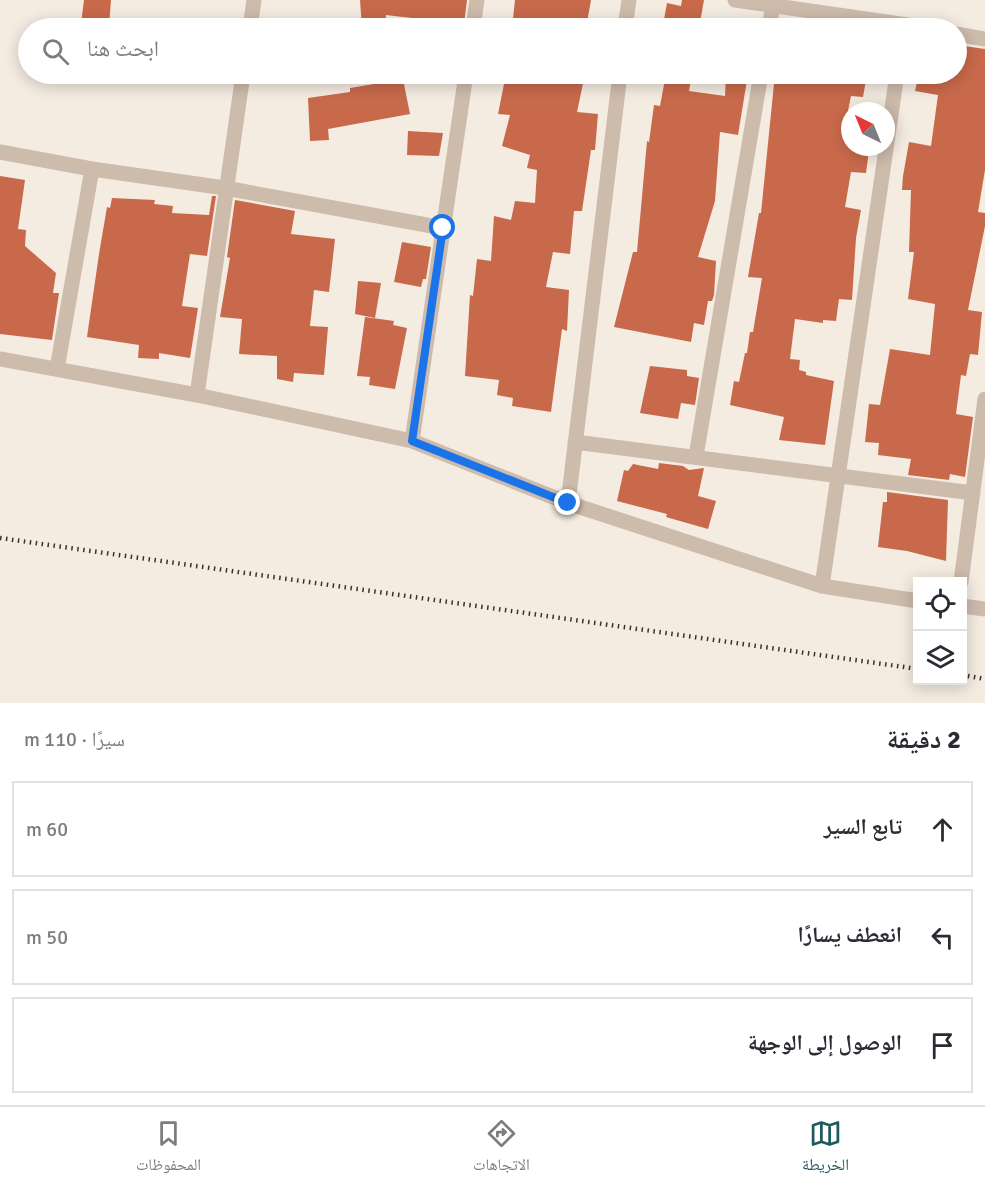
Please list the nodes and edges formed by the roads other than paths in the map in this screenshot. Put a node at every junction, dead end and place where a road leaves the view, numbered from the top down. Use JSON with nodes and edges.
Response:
{"nodes":[{"id":1,"x":254,"y":0,"type":"edge"},
{"id":2,"x":477,"y":0,"type":"edge"},
{"id":3,"x":629,"y":0,"type":"edge"},
{"id":4,"x":735,"y":0,"type":"edge"},
{"id":5,"x":773,"y":6,"type":"junction"},
{"id":6,"x":251,"y":18,"type":"edge"},
{"id":7,"x":474,"y":18,"type":"edge"},
{"id":8,"x":627,"y":18,"type":"edge"},
{"id":9,"x":771,"y":18,"type":"edge"},
{"id":10,"x":852,"y":18,"type":"edge"},
{"id":11,"x":967,"y":35,"type":"edge"},
{"id":12,"x":985,"y":39,"type":"edge"},
{"id":13,"x":241,"y":84,"type":"edge"},
{"id":14,"x":465,"y":84,"type":"edge"},
{"id":15,"x":619,"y":84,"type":"edge"},
{"id":16,"x":759,"y":84,"type":"edge"},
{"id":17,"x":896,"y":84,"type":"edge"},
{"id":18,"x":0,"y":152,"type":"edge"},
{"id":19,"x":92,"y":169,"type":"junction"},
{"id":20,"x":225,"y":188,"type":"junction"},
{"id":21,"x":443,"y":228,"type":"junction"},
{"id":22,"x":0,"y":359,"type":"edge"},
{"id":23,"x":57,"y":369,"type":"junction"},
{"id":24,"x":197,"y":395,"type":"junction"},
{"id":25,"x":985,"y":399,"type":"edge"},
{"id":26,"x":412,"y":441,"type":"junction"},
{"id":27,"x":575,"y":442,"type":"junction"},
{"id":28,"x":696,"y":456,"type":"junction"},
{"id":29,"x":838,"y":476,"type":"junction"},
{"id":30,"x":973,"y":493,"type":"junction"},
{"id":31,"x":568,"y":503,"type":"junction"},
{"id":32,"x":962,"y":577,"type":"edge"},
{"id":33,"x":822,"y":586,"type":"junction"},
{"id":34,"x":913,"y":600,"type":"edge"},
{"id":35,"x":967,"y":607,"type":"edge"},
{"id":36,"x":985,"y":609,"type":"edge"}],
"edges":[{"from":1,"to":6,"type":"street"},
{"from":2,"to":7,"type":"street"},
{"from":3,"to":8,"type":"street"},
{"from":4,"to":5,"type":"street"},
{"from":5,"to":9,"type":"street"},
{"from":5,"to":10,"type":"street"},
{"from":11,"to":12,"type":"street"},
{"from":13,"to":20,"type":"street"},
{"from":14,"to":21,"type":"street"},
{"from":15,"to":27,"type":"street"},
{"from":16,"to":28,"type":"street"},
{"from":17,"to":29,"type":"street"},
{"from":18,"to":19,"type":"street"},
{"from":19,"to":20,"type":"street"},
{"from":19,"to":23,"type":"street"},
{"from":20,"to":21,"type":"street"},
{"from":20,"to":24,"type":"street"},
{"from":21,"to":26,"type":"street"},
{"from":22,"to":23,"type":"street"},
{"from":23,"to":24,"type":"street"},
{"from":24,"to":26,"type":"street"},
{"from":25,"to":30,"type":"street"},
{"from":26,"to":31,"type":"street"},
{"from":27,"to":28,"type":"street"},
{"from":27,"to":31,"type":"street"},
{"from":28,"to":29,"type":"street"},
{"from":29,"to":30,"type":"street"},
{"from":29,"to":33,"type":"street"},
{"from":30,"to":32,"type":"street"},
{"from":31,"to":33,"type":"street"},
{"from":33,"to":34,"type":"street"},
{"from":35,"to":36,"type":"street"}]}
